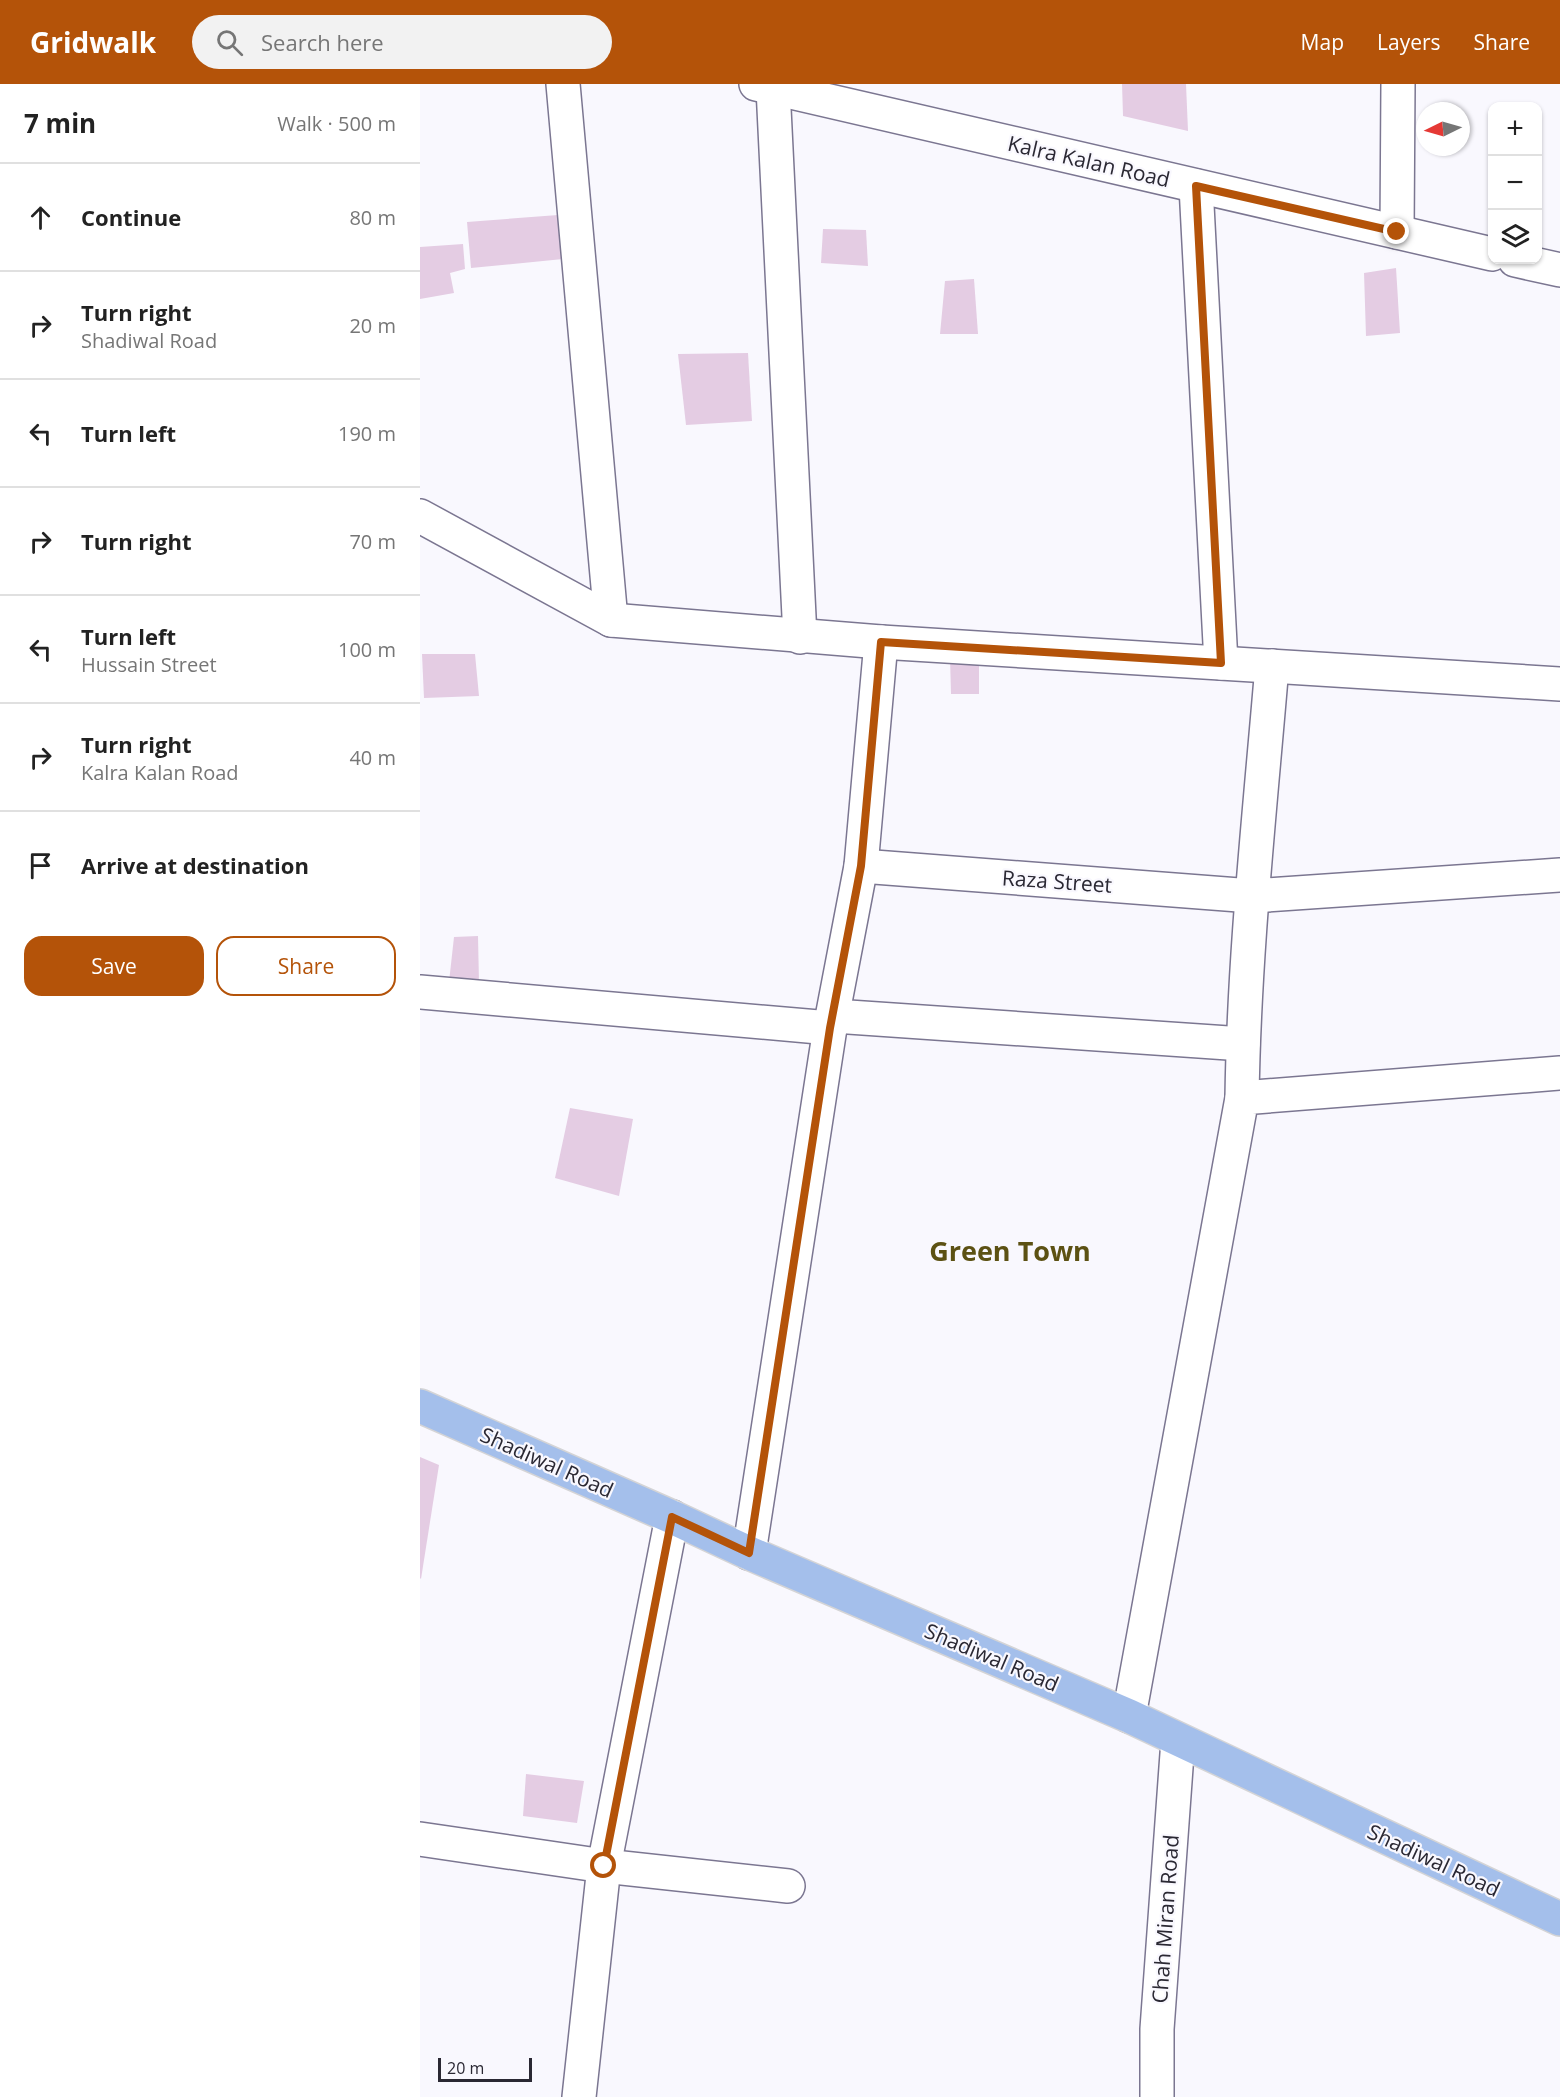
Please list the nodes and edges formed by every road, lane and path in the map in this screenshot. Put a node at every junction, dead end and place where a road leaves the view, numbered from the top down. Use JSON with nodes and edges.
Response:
{"nodes":[{"id":1,"x":563,"y":84,"type":"edge"},
{"id":2,"x":1398,"y":84,"type":"edge"},
{"id":3,"x":765,"y":86,"type":"edge"},
{"id":4,"x":1196,"y":186,"type":"junction"},
{"id":5,"x":1397,"y":232,"type":"junction"},
{"id":6,"x":1488,"y":253,"type":"edge"},
{"id":7,"x":1533,"y":264,"type":"edge"},
{"id":8,"x":1560,"y":270,"type":"edge"},
{"id":9,"x":420,"y":516,"type":"edge"},
{"id":10,"x":611,"y":620,"type":"junction"},
{"id":11,"x":800,"y":637,"type":"junction"},
{"id":12,"x":881,"y":642,"type":"junction"},
{"id":13,"x":1221,"y":663,"type":"junction"},
{"id":14,"x":1272,"y":666,"type":"junction"},
{"id":15,"x":1560,"y":684,"type":"edge"},
{"id":16,"x":861,"y":866,"type":"junction"},
{"id":17,"x":1560,"y":875,"type":"edge"},
{"id":18,"x":1252,"y":896,"type":"junction"},
{"id":19,"x":420,"y":992,"type":"edge"},
{"id":20,"x":832,"y":1022,"type":"junction"},
{"id":21,"x":1243,"y":1044,"type":"junction"},
{"id":22,"x":1560,"y":1073,"type":"edge"},
{"id":23,"x":1242,"y":1098,"type":"junction"},
{"id":24,"x":420,"y":1406,"type":"edge"},
{"id":25,"x":672,"y":1517,"type":"junction"},
{"id":26,"x":749,"y":1553,"type":"junction"},
{"id":27,"x":1129,"y":1716,"type":"junction"},
{"id":28,"x":1178,"y":1740,"type":"junction"},
{"id":29,"x":420,"y":1839,"type":"edge"},
{"id":30,"x":604,"y":1866,"type":"junction"},
{"id":31,"x":788,"y":1886,"type":"dead end"},
{"id":32,"x":1560,"y":1919,"type":"edge"},
{"id":33,"x":579,"y":2097,"type":"edge"},
{"id":34,"x":1157,"y":2097,"type":"edge"}],
"edges":[{"from":1,"to":10,"type":"street"},
{"from":2,"to":5,"type":"street"},
{"from":3,"to":4,"type":"street","name":"Kalra Kalan Road"},
{"from":3,"to":11,"type":"street"},
{"from":4,"to":5,"type":"street","name":"Kalra Kalan Road"},
{"from":4,"to":13,"type":"street"},
{"from":5,"to":6,"type":"street","name":"Kalra Kalan Road"},
{"from":7,"to":8,"type":"street"},
{"from":9,"to":10,"type":"street"},
{"from":10,"to":11,"type":"street"},
{"from":11,"to":12,"type":"street"},
{"from":12,"to":13,"type":"street"},
{"from":12,"to":16,"type":"street"},
{"from":13,"to":14,"type":"street"},
{"from":14,"to":15,"type":"street"},
{"from":14,"to":18,"type":"street"},
{"from":16,"to":18,"type":"street","name":"Raza Street"},
{"from":16,"to":20,"type":"street"},
{"from":17,"to":18,"type":"street","name":"Raza Street"},
{"from":18,"to":21,"type":"street"},
{"from":19,"to":20,"type":"street"},
{"from":20,"to":21,"type":"street"},
{"from":20,"to":26,"type":"street"},
{"from":21,"to":23,"type":"street"},
{"from":22,"to":23,"type":"street"},
{"from":23,"to":27,"type":"street"},
{"from":24,"to":25,"type":"main road","name":"Shadiwal Road"},
{"from":25,"to":26,"type":"main road","name":"Shadiwal Road"},
{"from":25,"to":30,"type":"street"},
{"from":26,"to":27,"type":"main road","name":"Shadiwal Road"},
{"from":27,"to":28,"type":"main road","name":"Shadiwal Road"},
{"from":28,"to":32,"type":"main road","name":"Shadiwal Road"},
{"from":28,"to":34,"type":"street","name":"Chah Miran Road"},
{"from":29,"to":30,"type":"street"},
{"from":30,"to":31,"type":"street"},
{"from":30,"to":33,"type":"street"}]}
